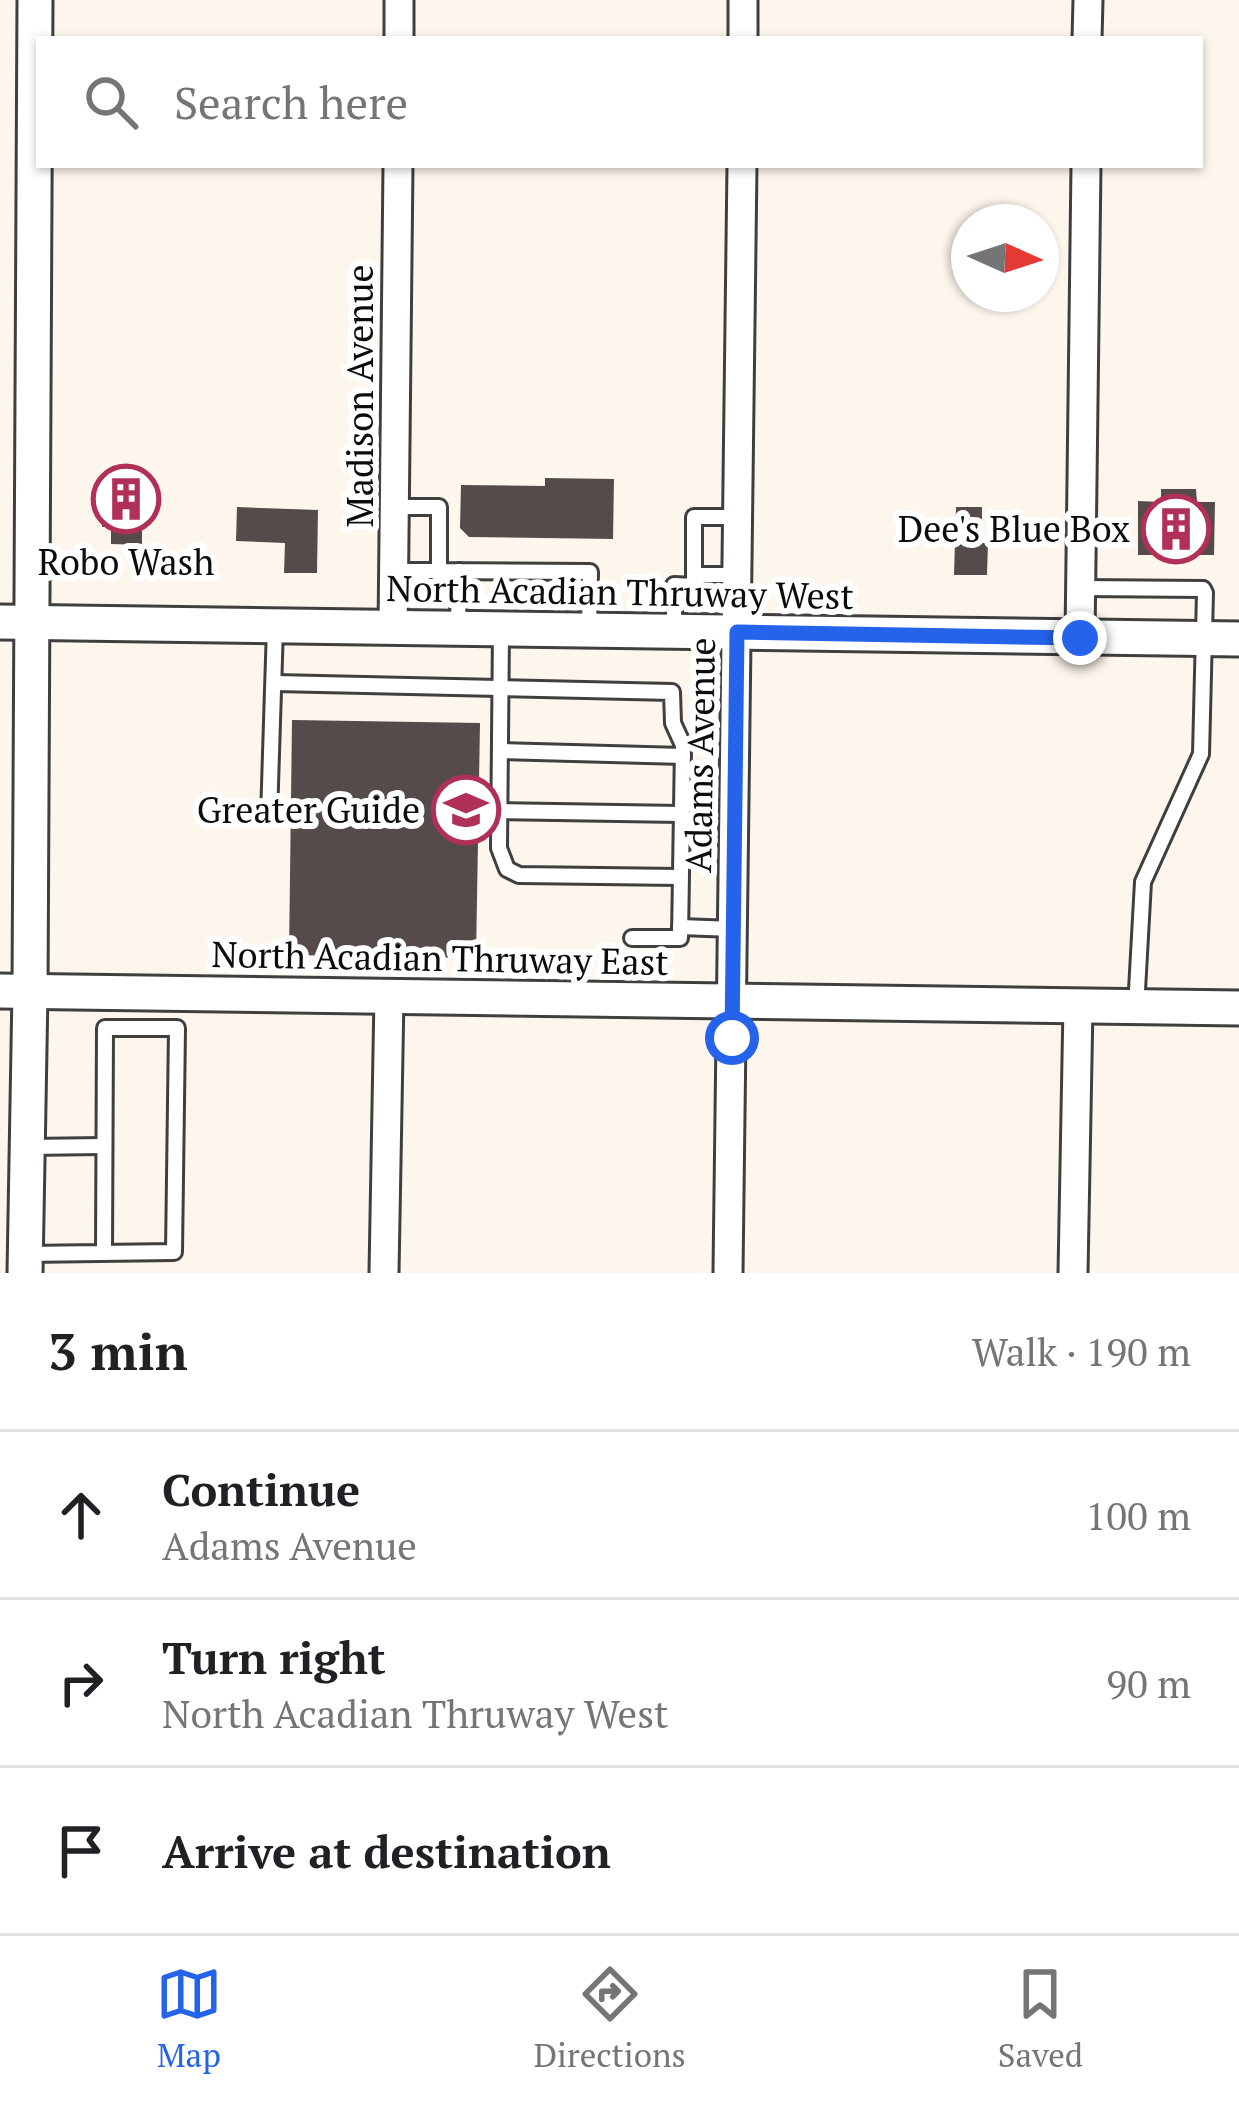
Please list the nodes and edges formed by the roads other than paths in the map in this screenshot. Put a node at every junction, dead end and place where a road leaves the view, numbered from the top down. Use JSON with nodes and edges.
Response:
{"nodes":[{"id":1,"x":35,"y":0,"type":"edge"},
{"id":2,"x":399,"y":0,"type":"edge"},
{"id":3,"x":743,"y":0,"type":"edge"},
{"id":4,"x":1088,"y":0,"type":"edge"},
{"id":5,"x":399,"y":36,"type":"edge"},
{"id":6,"x":742,"y":36,"type":"edge"},
{"id":7,"x":1087,"y":36,"type":"edge"},
{"id":8,"x":398,"y":168,"type":"edge"},
{"id":9,"x":742,"y":168,"type":"edge"},
{"id":10,"x":1086,"y":168,"type":"edge"},
{"id":11,"x":395,"y":507,"type":"junction"},
{"id":12,"x":739,"y":517,"type":"junction"},
{"id":13,"x":394,"y":571,"type":"junction"},
{"id":14,"x":439,"y":571,"type":"junction"},
{"id":15,"x":459,"y":571,"type":"junction"},
{"id":16,"x":694,"y":574,"type":"junction"},
{"id":17,"x":738,"y":574,"type":"junction"},
{"id":18,"x":1081,"y":588,"type":"junction"},
{"id":19,"x":16,"y":622,"type":"edge"},
{"id":20,"x":275,"y":627,"type":"junction"},
{"id":21,"x":393,"y":628,"type":"junction"},
{"id":22,"x":458,"y":629,"type":"junction"},
{"id":23,"x":501,"y":629,"type":"junction"},
{"id":24,"x":589,"y":630,"type":"junction"},
{"id":25,"x":674,"y":632,"type":"junction"},
{"id":26,"x":737,"y":632,"type":"junction"},
{"id":27,"x":1080,"y":638,"type":"junction"},
{"id":28,"x":1204,"y":639,"type":"junction"},
{"id":29,"x":1239,"y":639,"type":"edge"},
{"id":30,"x":275,"y":683,"type":"junction"},
{"id":31,"x":500,"y":688,"type":"junction"},
{"id":32,"x":500,"y":752,"type":"junction"},
{"id":33,"x":683,"y":756,"type":"junction"},
{"id":34,"x":499,"y":811,"type":"junction"},
{"id":35,"x":682,"y":814,"type":"junction"},
{"id":36,"x":269,"y":817,"type":"dead end"},
{"id":37,"x":680,"y":877,"type":"junction"},
{"id":38,"x":680,"y":927,"type":"junction"},
{"id":39,"x":734,"y":929,"type":"junction"},
{"id":40,"x":632,"y":938,"type":"dead end"},
{"id":41,"x":15,"y":991,"type":"edge"},
{"id":42,"x":389,"y":996,"type":"junction"},
{"id":43,"x":733,"y":1001,"type":"junction"},
{"id":44,"x":1078,"y":1006,"type":"junction"},
{"id":45,"x":1136,"y":1008,"type":"junction"},
{"id":46,"x":1239,"y":1008,"type":"edge"},
{"id":47,"x":104,"y":1146,"type":"junction"},
{"id":48,"x":27,"y":1148,"type":"junction"},
{"id":49,"x":104,"y":1253,"type":"junction"},
{"id":50,"x":25,"y":1264,"type":"edge"},
{"id":51,"x":384,"y":1273,"type":"edge"},
{"id":52,"x":728,"y":1273,"type":"edge"},
{"id":53,"x":1073,"y":1273,"type":"edge"}],
"edges":[{"from":1,"to":19,"type":"street"},
{"from":2,"to":5,"type":"street"},
{"from":3,"to":6,"type":"street"},
{"from":4,"to":7,"type":"street"},
{"from":8,"to":11,"type":"street","name":"Madison Avenue"},
{"from":9,"to":12,"type":"street","name":"Adams Avenue"},
{"from":10,"to":18,"type":"street"},
{"from":11,"to":13,"type":"street","name":"Madison Avenue"},
{"from":11,"to":14,"type":"lane"},
{"from":12,"to":16,"type":"lane"},
{"from":12,"to":17,"type":"street","name":"Adams Avenue"},
{"from":13,"to":14,"type":"lane"},
{"from":13,"to":21,"type":"street","name":"Madison Avenue"},
{"from":14,"to":15,"type":"lane"},
{"from":15,"to":22,"type":"lane"},
{"from":15,"to":24,"type":"lane"},
{"from":16,"to":17,"type":"lane"},
{"from":16,"to":25,"type":"lane"},
{"from":17,"to":26,"type":"street","name":"Adams Avenue"},
{"from":18,"to":27,"type":"street"},
{"from":18,"to":28,"type":"lane"},
{"from":19,"to":20,"type":"street","name":"North Acadian Thruway West"},
{"from":19,"to":41,"type":"street"},
{"from":20,"to":21,"type":"street","name":"North Acadian Thruway West"},
{"from":20,"to":30,"type":"lane"},
{"from":21,"to":22,"type":"street","name":"North Acadian Thruway West"},
{"from":22,"to":23,"type":"street","name":"North Acadian Thruway West"},
{"from":23,"to":24,"type":"street","name":"North Acadian Thruway West"},
{"from":23,"to":31,"type":"lane"},
{"from":24,"to":25,"type":"street","name":"North Acadian Thruway West"},
{"from":25,"to":26,"type":"street","name":"North Acadian Thruway West"},
{"from":26,"to":27,"type":"street","name":"North Acadian Thruway West"},
{"from":26,"to":39,"type":"street","name":"Adams Avenue"},
{"from":27,"to":28,"type":"street","name":"North Acadian Thruway West"},
{"from":28,"to":29,"type":"street","name":"North Acadian Thruway West"},
{"from":28,"to":45,"type":"lane"},
{"from":30,"to":31,"type":"lane"},
{"from":30,"to":36,"type":"lane"},
{"from":31,"to":32,"type":"lane"},
{"from":31,"to":33,"type":"lane"},
{"from":32,"to":33,"type":"lane"},
{"from":32,"to":34,"type":"lane"},
{"from":33,"to":35,"type":"lane"},
{"from":34,"to":35,"type":"lane"},
{"from":34,"to":37,"type":"lane"},
{"from":35,"to":37,"type":"lane"},
{"from":37,"to":38,"type":"lane"},
{"from":38,"to":39,"type":"lane"},
{"from":38,"to":40,"type":"lane"},
{"from":39,"to":43,"type":"street","name":"Adams Avenue"},
{"from":41,"to":42,"type":"street","name":"North Acadian Thruway East"},
{"from":41,"to":48,"type":"street"},
{"from":42,"to":43,"type":"street","name":"North Acadian Thruway East"},
{"from":42,"to":51,"type":"street"},
{"from":43,"to":44,"type":"street","name":"North Acadian Thruway East"},
{"from":43,"to":52,"type":"street","name":"Adams Avenue"},
{"from":44,"to":45,"type":"street","name":"North Acadian Thruway East"},
{"from":44,"to":53,"type":"street"},
{"from":45,"to":46,"type":"street","name":"North Acadian Thruway East"},
{"from":47,"to":48,"type":"lane"},
{"from":47,"to":49,"type":"lane"},
{"from":47,"to":49,"type":"lane"},
{"from":48,"to":50,"type":"street"},
{"from":49,"to":50,"type":"lane"}]}
